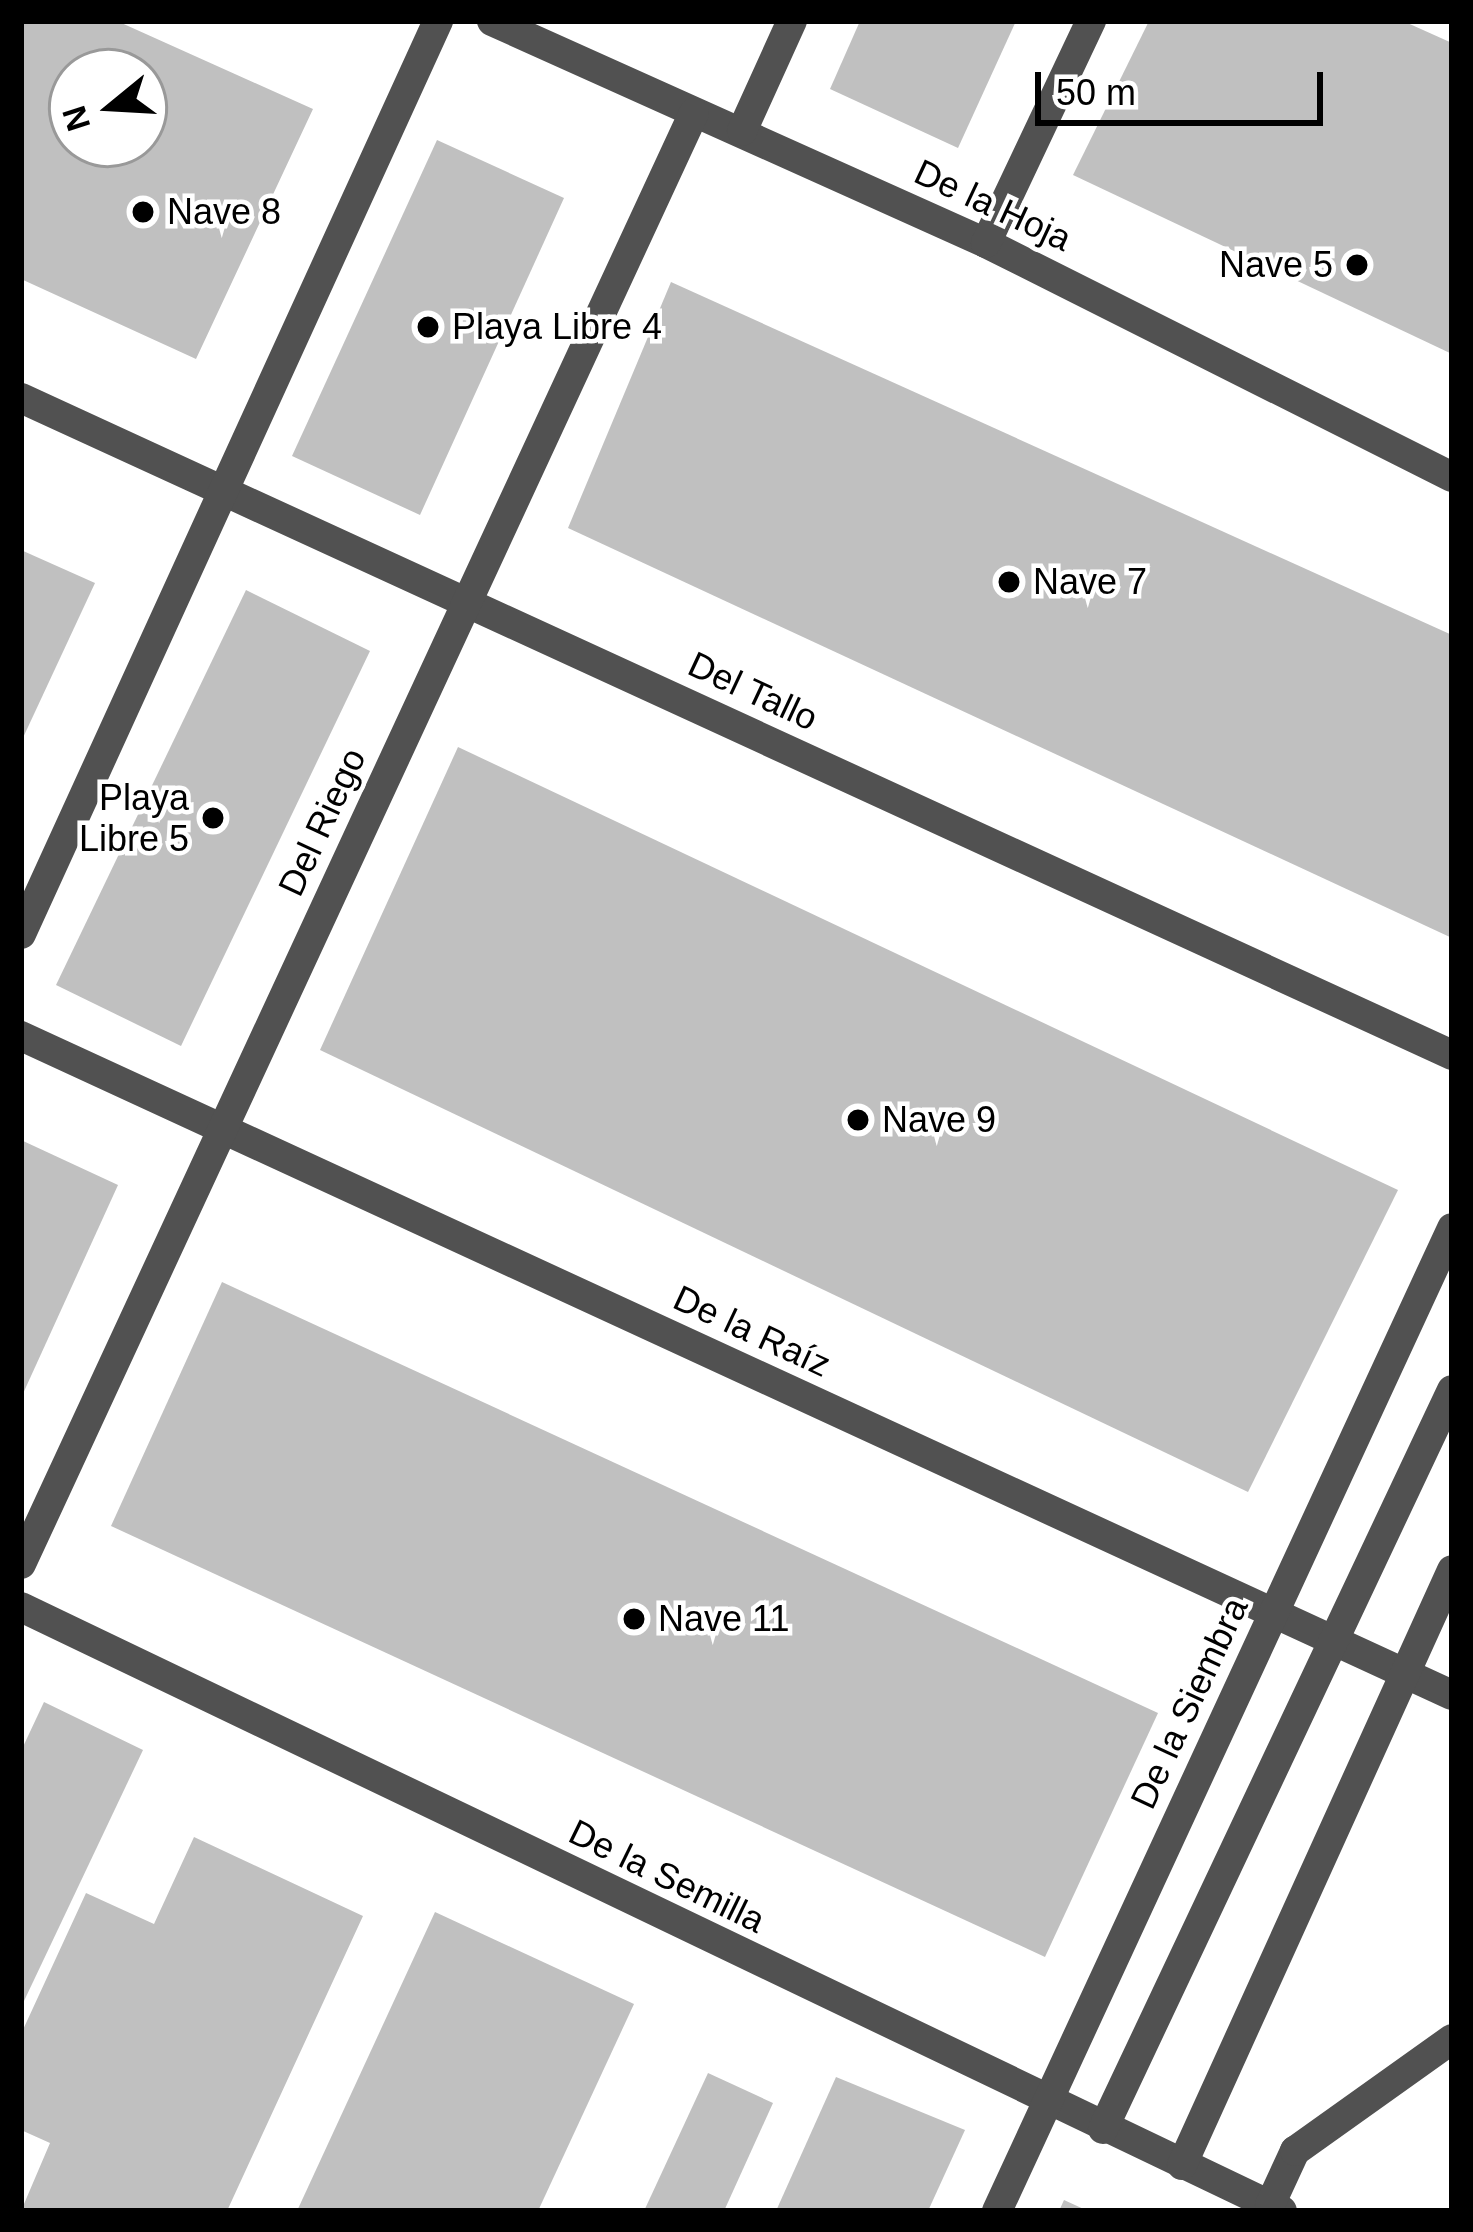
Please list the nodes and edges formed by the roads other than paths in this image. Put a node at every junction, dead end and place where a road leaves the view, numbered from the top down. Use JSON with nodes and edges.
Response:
{"nodes":[{"id":1,"x":438,"y":21,"type":"edge"},
{"id":2,"x":491,"y":21,"type":"edge"},
{"id":3,"x":792,"y":21,"type":"edge"},
{"id":4,"x":1091,"y":21,"type":"edge"},
{"id":5,"x":694,"y":112,"type":"junction"},
{"id":6,"x":742,"y":131,"type":"junction"},
{"id":7,"x":986,"y":243,"type":"junction"},
{"id":8,"x":21,"y":398,"type":"edge"},
{"id":9,"x":1452,"y":477,"type":"edge"},
{"id":10,"x":225,"y":491,"type":"junction"},
{"id":11,"x":467,"y":602,"type":"junction"},
{"id":12,"x":21,"y":934,"type":"edge"},
{"id":13,"x":21,"y":1036,"type":"edge"},
{"id":14,"x":1452,"y":1055,"type":"edge"},
{"id":15,"x":222,"y":1132,"type":"junction"},
{"id":16,"x":1452,"y":1228,"type":"edge"},
{"id":17,"x":1452,"y":1390,"type":"edge"},
{"id":18,"x":21,"y":1564,"type":"edge"},
{"id":19,"x":1452,"y":1570,"type":"edge"},
{"id":20,"x":21,"y":1607,"type":"edge"},
{"id":21,"x":1274,"y":1612,"type":"junction"},
{"id":22,"x":1338,"y":1642,"type":"junction"},
{"id":23,"x":1406,"y":1674,"type":"junction"},
{"id":24,"x":1452,"y":1695,"type":"edge"},
{"id":25,"x":1452,"y":2039,"type":"edge"},
{"id":26,"x":1048,"y":2103,"type":"junction"},
{"id":27,"x":1103,"y":2128,"type":"junction"},
{"id":28,"x":1182,"y":2164,"type":"junction"},
{"id":29,"x":1276,"y":2208,"type":"edge"},
{"id":30,"x":997,"y":2211,"type":"edge"}],
"edges":[{"from":1,"to":10,"type":"lane"},
{"from":2,"to":5,"type":"lane","name":"De la Hoja"},
{"from":3,"to":6,"type":"lane"},
{"from":4,"to":7,"type":"lane"},
{"from":5,"to":6,"type":"lane","name":"De la Hoja"},
{"from":5,"to":11,"type":"lane","name":"Del Riego"},
{"from":6,"to":7,"type":"lane","name":"De la Hoja"},
{"from":7,"to":9,"type":"lane","name":"De la Hoja"},
{"from":8,"to":10,"type":"lane","name":"Del Tallo"},
{"from":10,"to":11,"type":"lane","name":"Del Tallo"},
{"from":10,"to":12,"type":"lane"},
{"from":11,"to":14,"type":"lane","name":"Del Tallo"},
{"from":11,"to":15,"type":"lane","name":"Del Riego"},
{"from":13,"to":15,"type":"lane","name":"De la Raíz"},
{"from":15,"to":18,"type":"lane","name":"Del Riego"},
{"from":15,"to":21,"type":"lane","name":"De la Raíz"},
{"from":16,"to":21,"type":"lane","name":"De la Siembra"},
{"from":17,"to":22,"type":"lane"},
{"from":19,"to":23,"type":"lane"},
{"from":20,"to":26,"type":"lane","name":"De la Semilla"},
{"from":21,"to":22,"type":"lane","name":"De la Raíz"},
{"from":21,"to":26,"type":"lane","name":"De la Siembra"},
{"from":22,"to":23,"type":"lane","name":"De la Raíz"},
{"from":22,"to":27,"type":"lane"},
{"from":23,"to":24,"type":"lane","name":"De la Raíz"},
{"from":23,"to":28,"type":"lane"},
{"from":25,"to":29,"type":"lane"},
{"from":26,"to":27,"type":"lane","name":"De la Semilla"},
{"from":26,"to":30,"type":"lane","name":"De la Siembra"},
{"from":27,"to":28,"type":"lane","name":"De la Semilla"},
{"from":28,"to":29,"type":"lane","name":"De la Semilla"}]}
